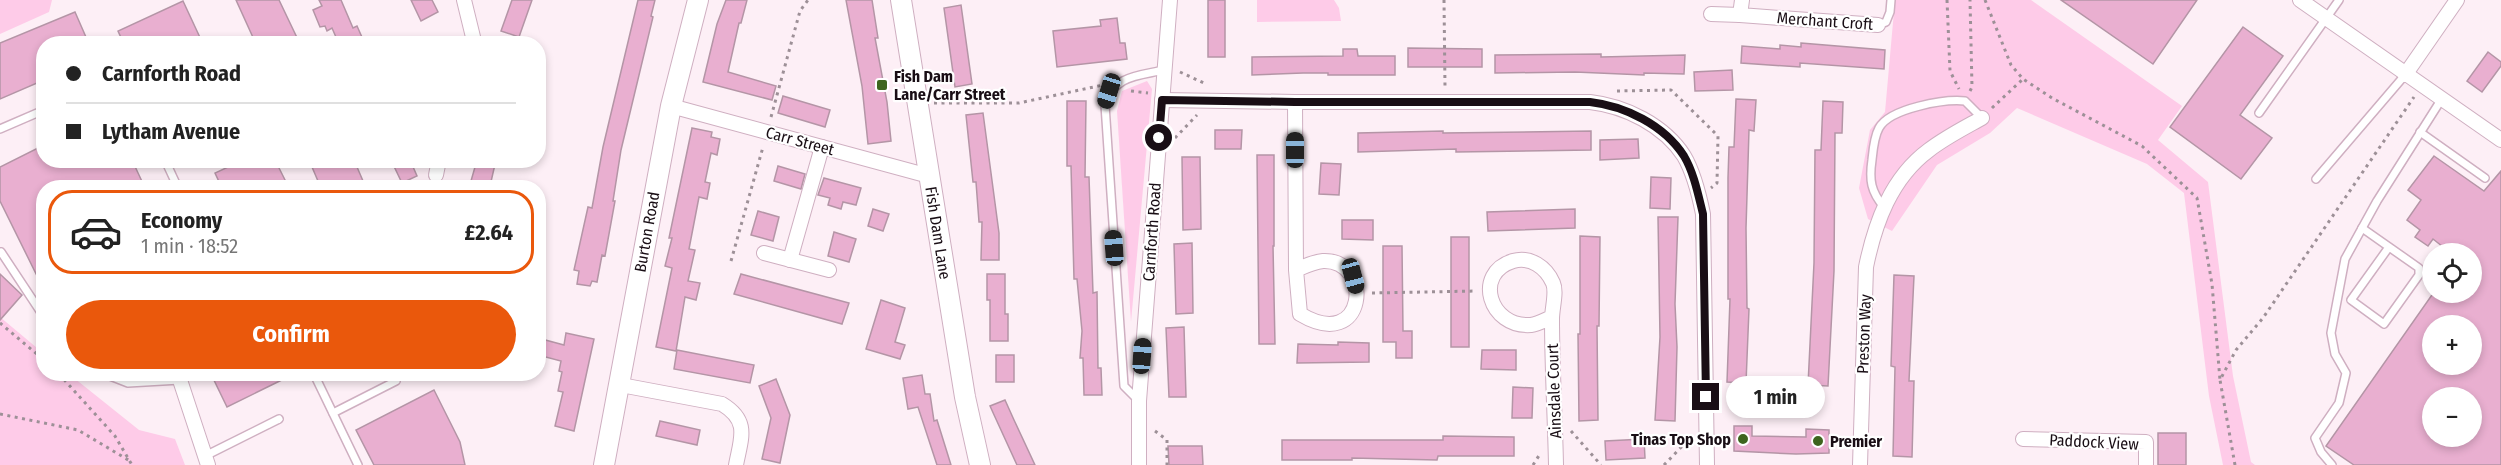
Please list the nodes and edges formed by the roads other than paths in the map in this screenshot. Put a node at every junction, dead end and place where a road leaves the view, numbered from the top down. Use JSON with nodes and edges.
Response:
{"nodes":[{"id":1,"x":464,"y":0,"type":"edge"},
{"id":2,"x":698,"y":0,"type":"edge"},
{"id":3,"x":901,"y":0,"type":"edge"},
{"id":4,"x":1170,"y":0,"type":"edge"},
{"id":5,"x":1742,"y":0,"type":"edge"},
{"id":6,"x":1891,"y":0,"type":"edge"},
{"id":7,"x":2300,"y":0,"type":"edge"},
{"id":8,"x":2339,"y":0,"type":"edge"},
{"id":9,"x":2457,"y":0,"type":"edge"},
{"id":10,"x":1711,"y":14,"type":"dead end"},
{"id":11,"x":1740,"y":15,"type":"junction"},
{"id":12,"x":2327,"y":19,"type":"junction"},
{"id":13,"x":1878,"y":25,"type":"joint"},
{"id":14,"x":472,"y":36,"type":"edge"},
{"id":15,"x":1164,"y":67,"type":"junction"},
{"id":16,"x":2405,"y":75,"type":"junction"},
{"id":17,"x":1162,"y":98,"type":"junction"},
{"id":18,"x":2441,"y":99,"type":"junction"},
{"id":19,"x":1295,"y":102,"type":"junction"},
{"id":20,"x":671,"y":106,"type":"junction"},
{"id":21,"x":36,"y":113,"type":"edge"},
{"id":22,"x":2259,"y":113,"type":"dead end"},
{"id":23,"x":1982,"y":118,"type":"joint"},
{"id":24,"x":0,"y":129,"type":"edge"},
{"id":25,"x":2420,"y":132,"type":"junction"},
{"id":26,"x":2501,"y":140,"type":"edge"},
{"id":27,"x":822,"y":147,"type":"junction"},
{"id":28,"x":438,"y":168,"type":"edge"},
{"id":29,"x":436,"y":175,"type":"dead end"},
{"id":30,"x":929,"y":176,"type":"junction"},
{"id":31,"x":2485,"y":178,"type":"dead end"},
{"id":32,"x":2316,"y":179,"type":"dead end"},
{"id":33,"x":1884,"y":207,"type":"junction"},
{"id":34,"x":2362,"y":228,"type":"junction"},
{"id":35,"x":2389,"y":247,"type":"junction"},
{"id":36,"x":1,"y":252,"type":"edge"},
{"id":37,"x":764,"y":253,"type":"dead end"},
{"id":38,"x":790,"y":260,"type":"junction"},
{"id":39,"x":829,"y":270,"type":"dead end"},
{"id":40,"x":1296,"y":270,"type":"junction"},
{"id":41,"x":36,"y":305,"type":"edge"},
{"id":42,"x":1552,"y":317,"type":"junction"},
{"id":43,"x":123,"y":381,"type":"edge"},
{"id":44,"x":145,"y":381,"type":"edge"},
{"id":45,"x":180,"y":381,"type":"edge"},
{"id":46,"x":317,"y":381,"type":"edge"},
{"id":47,"x":396,"y":381,"type":"dead end"},
{"id":48,"x":621,"y":385,"type":"junction"},
{"id":49,"x":1139,"y":401,"type":"junction"},
{"id":50,"x":333,"y":413,"type":"junction"},
{"id":51,"x":279,"y":419,"type":"dead end"},
{"id":52,"x":2023,"y":439,"type":"dead end"},
{"id":53,"x":207,"y":461,"type":"edge"},
{"id":54,"x":358,"y":465,"type":"edge"},
{"id":55,"x":604,"y":465,"type":"edge"},
{"id":56,"x":736,"y":465,"type":"edge"},
{"id":57,"x":980,"y":465,"type":"edge"},
{"id":58,"x":1139,"y":465,"type":"edge"},
{"id":59,"x":1556,"y":465,"type":"edge"},
{"id":60,"x":1707,"y":465,"type":"edge"},
{"id":61,"x":1860,"y":465,"type":"edge"},
{"id":62,"x":2146,"y":465,"type":"edge"},
{"id":63,"x":2332,"y":465,"type":"edge"}],
"edges":[{"from":1,"to":14,"type":"street"},
{"from":2,"to":20,"type":"street","name":"Burton Road"},
{"from":3,"to":30,"type":"street","name":"Fish Dam Lane"},
{"from":4,"to":15,"type":"street","name":"Carnforth Road"},
{"from":5,"to":11,"type":"street"},
{"from":6,"to":13,"type":"lane","name":"Merchant Croft"},
{"from":7,"to":12,"type":"street"},
{"from":8,"to":12,"type":"lane"},
{"from":9,"to":16,"type":"street"},
{"from":10,"to":11,"type":"street","name":"Merchant Croft"},
{"from":11,"to":13,"type":"street","name":"Merchant Croft"},
{"from":12,"to":16,"type":"street"},
{"from":12,"to":22,"type":"lane"},
{"from":15,"to":17,"type":"street","name":"Carnforth Road"},
{"from":15,"to":49,"type":"lane"},
{"from":16,"to":18,"type":"street"},
{"from":16,"to":32,"type":"lane"},
{"from":17,"to":19,"type":"street"},
{"from":17,"to":49,"type":"street","name":"Carnforth Road"},
{"from":18,"to":25,"type":"lane"},
{"from":18,"to":26,"type":"street"},
{"from":19,"to":40,"type":"street"},
{"from":19,"to":60,"type":"street"},
{"from":20,"to":27,"type":"street","name":"Carr Street"},
{"from":20,"to":48,"type":"street","name":"Burton Road"},
{"from":21,"to":24,"type":"lane"},
{"from":23,"to":33,"type":"street","name":"Preston Way"},
{"from":23,"to":33,"type":"lane"},
{"from":25,"to":31,"type":"lane"},
{"from":25,"to":34,"type":"lane"},
{"from":27,"to":30,"type":"street","name":"Carr Street"},
{"from":27,"to":38,"type":"street"},
{"from":28,"to":29,"type":"street"},
{"from":30,"to":57,"type":"street","name":"Fish Dam Lane"},
{"from":33,"to":61,"type":"street","name":"Preston Way"},
{"from":34,"to":35,"type":"lane"},
{"from":34,"to":63,"type":"lane"},
{"from":35,"to":35,"type":"lane"},
{"from":36,"to":41,"type":"lane"},
{"from":37,"to":38,"type":"street"},
{"from":38,"to":39,"type":"street"},
{"from":40,"to":40,"type":"street"},
{"from":42,"to":42,"type":"street","name":"Ainsdale Court"},
{"from":42,"to":59,"type":"street","name":"Ainsdale Court"},
{"from":43,"to":44,"type":"lane"},
{"from":45,"to":53,"type":"street"},
{"from":46,"to":50,"type":"lane"},
{"from":47,"to":50,"type":"lane"},
{"from":48,"to":55,"type":"street","name":"Burton Road"},
{"from":48,"to":56,"type":"street"},
{"from":49,"to":58,"type":"street","name":"Carnforth Road"},
{"from":50,"to":54,"type":"lane"},
{"from":51,"to":53,"type":"lane"},
{"from":52,"to":62,"type":"street","name":"Paddock View"}]}
